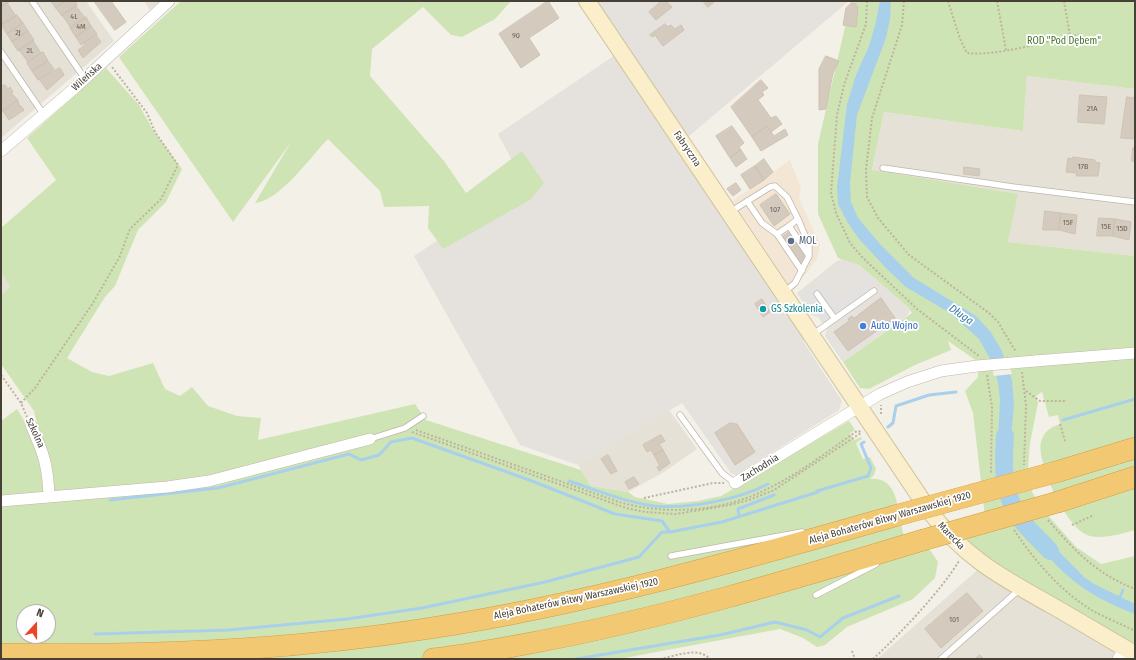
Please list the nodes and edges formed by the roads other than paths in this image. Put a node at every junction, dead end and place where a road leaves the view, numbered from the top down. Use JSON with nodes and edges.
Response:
{"nodes":[{"id":1,"x":32,"y":1,"type":"edge"},
{"id":2,"x":169,"y":1,"type":"edge"},
{"id":3,"x":587,"y":1,"type":"edge"},
{"id":4,"x":1,"y":52,"type":"edge"},
{"id":5,"x":85,"y":79,"type":"junction"},
{"id":6,"x":44,"y":115,"type":"junction"},
{"id":7,"x":1,"y":150,"type":"edge"},
{"id":8,"x":883,"y":168,"type":"dead end"},
{"id":9,"x":747,"y":201,"type":"junction"},
{"id":10,"x":1135,"y":202,"type":"edge"},
{"id":11,"x":729,"y":212,"type":"junction"},
{"id":12,"x":798,"y":219,"type":"junction"},
{"id":13,"x":789,"y":226,"type":"junction"},
{"id":14,"x":777,"y":234,"type":"junction"},
{"id":15,"x":809,"y":256,"type":"junction"},
{"id":16,"x":802,"y":271,"type":"junction"},
{"id":17,"x":874,"y":291,"type":"dead end"},
{"id":18,"x":817,"y":294,"type":"dead end"},
{"id":19,"x":785,"y":295,"type":"junction"},
{"id":20,"x":835,"y":319,"type":"junction"},
{"id":21,"x":811,"y":335,"type":"junction"},
{"id":22,"x":1135,"y":353,"type":"edge"},
{"id":23,"x":859,"y":406,"type":"junction"},
{"id":24,"x":680,"y":415,"type":"dead end"},
{"id":25,"x":423,"y":416,"type":"dead end"},
{"id":26,"x":31,"y":425,"type":"road end"},
{"id":27,"x":370,"y":439,"type":"joint"},
{"id":28,"x":1135,"y":448,"type":"edge"},
{"id":29,"x":1135,"y":477,"type":"edge"},
{"id":30,"x":735,"y":483,"type":"joint"},
{"id":31,"x":50,"y":497,"type":"junction"},
{"id":32,"x":1,"y":501,"type":"edge"},
{"id":33,"x":898,"y":516,"type":"junction"},
{"id":34,"x":830,"y":527,"type":"dead end"},
{"id":35,"x":807,"y":531,"type":"dead end"},
{"id":36,"x":923,"y":540,"type":"junction"},
{"id":37,"x":671,"y":556,"type":"dead end"},
{"id":38,"x":889,"y":557,"type":"dead end"},
{"id":39,"x":883,"y":560,"type":"dead end"},
{"id":40,"x":1021,"y":588,"type":"junction"},
{"id":41,"x":816,"y":595,"type":"dead end"},
{"id":42,"x":1,"y":654,"type":"edge"},
{"id":43,"x":1126,"y":654,"type":"edge"},
{"id":44,"x":433,"y":659,"type":"edge"},
{"id":45,"x":941,"y":659,"type":"edge"}],
"edges":[{"from":1,"to":5,"type":"lane"},
{"from":2,"to":5,"type":"street","name":"Wileńska"},
{"from":3,"to":11,"type":"street","name":"Fabryczna"},
{"from":4,"to":6,"type":"lane"},
{"from":5,"to":6,"type":"street","name":"Wileńska"},
{"from":6,"to":7,"type":"street","name":"Wileńska"},
{"from":8,"to":10,"type":"lane"},
{"from":9,"to":11,"type":"lane"},
{"from":9,"to":12,"type":"lane"},
{"from":9,"to":14,"type":"lane"},
{"from":11,"to":19,"type":"street","name":"Fabryczna"},
{"from":12,"to":13,"type":"lane"},
{"from":12,"to":15,"type":"lane"},
{"from":13,"to":14,"type":"lane"},
{"from":13,"to":15,"type":"lane"},
{"from":14,"to":16,"type":"lane"},
{"from":15,"to":16,"type":"lane"},
{"from":16,"to":19,"type":"lane"},
{"from":17,"to":20,"type":"lane"},
{"from":18,"to":20,"type":"lane"},
{"from":19,"to":21,"type":"street","name":"Marecka"},
{"from":20,"to":21,"type":"lane"},
{"from":21,"to":23,"type":"street","name":"Marecka"},
{"from":22,"to":23,"type":"street","name":"Zachodnia","bridge":true},
{"from":23,"to":30,"type":"street","name":"Zachodnia"},
{"from":23,"to":40,"type":"street","name":"Marecka"},
{"from":24,"to":30,"type":"lane","name":"Zachodnia"},
{"from":25,"to":27,"type":"lane"},
{"from":26,"to":31,"type":"street","name":"Szkolna"},
{"from":27,"to":31,"type":"street"},
{"from":28,"to":33,"type":"highway","name":"Aleja Bohaterów Bitwy Warszawskiej 1920","bridge":true},
{"from":29,"to":36,"type":"highway","bridge":true},
{"from":31,"to":32,"type":"street"},
{"from":33,"to":34,"type":"lane"},
{"from":33,"to":42,"type":"highway","name":"Aleja Bohaterów Bitwy Warszawskiej 1920"},
{"from":35,"to":37,"type":"lane"},
{"from":36,"to":38,"type":"lane"},
{"from":36,"to":44,"type":"highway"},
{"from":39,"to":41,"type":"lane"},
{"from":40,"to":43,"type":"street","name":"Marecka"},
{"from":40,"to":45,"type":"lane"}]}
